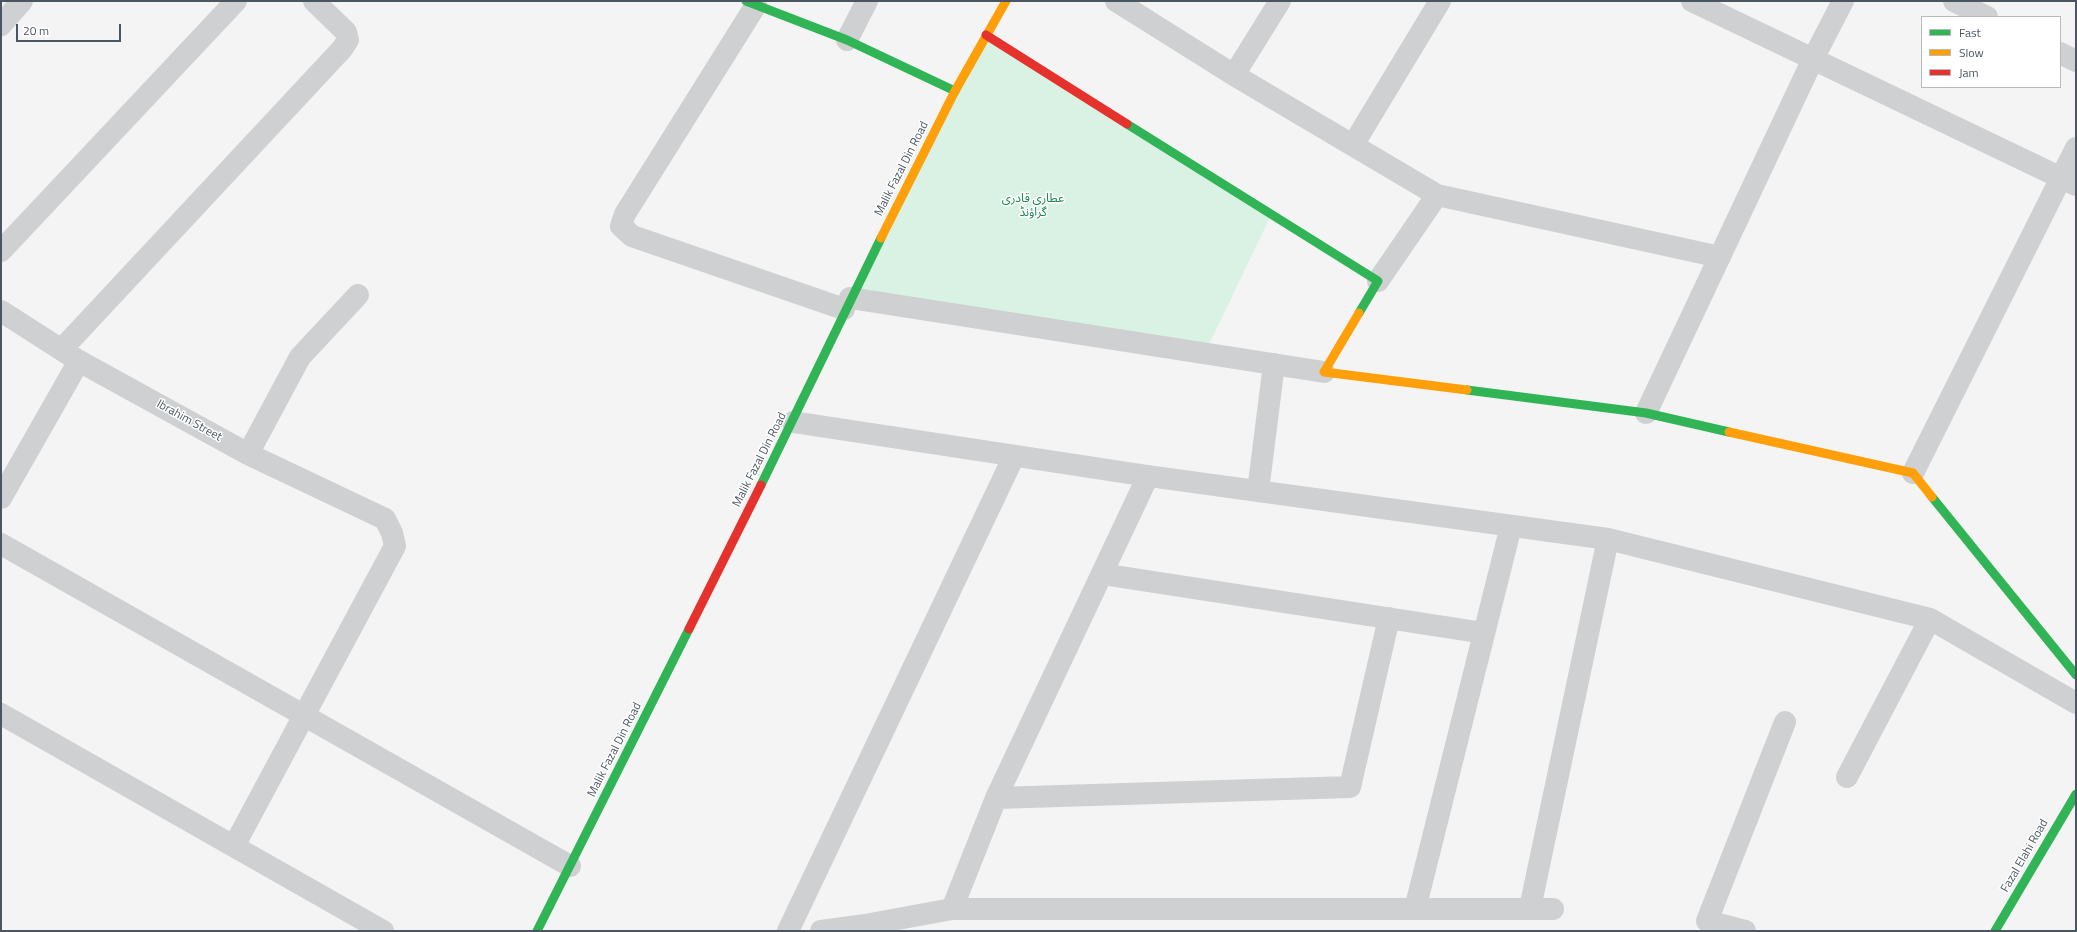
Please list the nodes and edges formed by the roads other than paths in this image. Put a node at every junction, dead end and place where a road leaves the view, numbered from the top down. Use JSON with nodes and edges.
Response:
{"nodes":[{"id":1,"x":22,"y":1,"type":"edge"},
{"id":2,"x":236,"y":1,"type":"edge"},
{"id":3,"x":314,"y":1,"type":"edge"},
{"id":4,"x":868,"y":1,"type":"edge"},
{"id":5,"x":1006,"y":1,"type":"edge"},
{"id":6,"x":1116,"y":1,"type":"edge"},
{"id":7,"x":1280,"y":1,"type":"edge"},
{"id":8,"x":1440,"y":1,"type":"edge"},
{"id":9,"x":1692,"y":1,"type":"edge"},
{"id":10,"x":1843,"y":1,"type":"edge"},
{"id":11,"x":1954,"y":1,"type":"edge"},
{"id":12,"x":751,"y":3,"type":"edge"},
{"id":13,"x":1985,"y":16,"type":"edge"},
{"id":14,"x":1,"y":25,"type":"edge"},
{"id":15,"x":986,"y":35,"type":"junction"},
{"id":16,"x":847,"y":40,"type":"junction"},
{"id":17,"x":2061,"y":54,"type":"edge"},
{"id":18,"x":1813,"y":60,"type":"junction"},
{"id":19,"x":2076,"y":61,"type":"edge"},
{"id":20,"x":1234,"y":75,"type":"junction"},
{"id":21,"x":955,"y":92,"type":"junction"},
{"id":22,"x":1353,"y":145,"type":"junction"},
{"id":23,"x":2076,"y":148,"type":"edge"},
{"id":24,"x":2068,"y":181,"type":"edge"},
{"id":25,"x":1437,"y":195,"type":"junction"},
{"id":26,"x":1,"y":251,"type":"edge"},
{"id":27,"x":1720,"y":258,"type":"junction"},
{"id":28,"x":1378,"y":281,"type":"junction"},
{"id":29,"x":358,"y":295,"type":"dead end"},
{"id":30,"x":847,"y":303,"type":"junction"},
{"id":31,"x":1,"y":310,"type":"edge"},
{"id":32,"x":70,"y":355,"type":"junction"},
{"id":33,"x":1274,"y":364,"type":"junction"},
{"id":34,"x":1324,"y":372,"type":"junction"},
{"id":35,"x":1646,"y":414,"type":"junction"},
{"id":36,"x":793,"y":422,"type":"junction"},
{"id":37,"x":248,"y":454,"type":"junction"},
{"id":38,"x":1014,"y":456,"type":"junction"},
{"id":39,"x":1913,"y":473,"type":"junction"},
{"id":40,"x":1148,"y":476,"type":"junction"},
{"id":41,"x":1258,"y":491,"type":"junction"},
{"id":42,"x":1,"y":498,"type":"edge"},
{"id":43,"x":1511,"y":526,"type":"junction"},
{"id":44,"x":1608,"y":539,"type":"junction"},
{"id":45,"x":1,"y":544,"type":"edge"},
{"id":46,"x":1102,"y":574,"type":"junction"},
{"id":47,"x":1389,"y":618,"type":"junction"},
{"id":48,"x":1930,"y":619,"type":"junction"},
{"id":49,"x":1484,"y":633,"type":"junction"},
{"id":50,"x":2076,"y":675,"type":"edge"},
{"id":51,"x":2076,"y":703,"type":"edge"},
{"id":52,"x":1,"y":714,"type":"edge"},
{"id":53,"x":305,"y":714,"type":"junction"},
{"id":54,"x":1785,"y":722,"type":"dead end"},
{"id":55,"x":1847,"y":777,"type":"dead end"},
{"id":56,"x":2076,"y":794,"type":"edge"},
{"id":57,"x":996,"y":798,"type":"junction"},
{"id":58,"x":234,"y":846,"type":"junction"},
{"id":59,"x":570,"y":866,"type":"junction"},
{"id":60,"x":1415,"y":908,"type":"junction"},
{"id":61,"x":1530,"y":908,"type":"junction"},
{"id":62,"x":952,"y":909,"type":"junction"},
{"id":63,"x":1553,"y":909,"type":"dead end"},
{"id":64,"x":866,"y":928,"type":"edge"},
{"id":65,"x":383,"y":931,"type":"edge"},
{"id":66,"x":537,"y":931,"type":"edge"},
{"id":67,"x":788,"y":931,"type":"edge"},
{"id":68,"x":821,"y":931,"type":"edge"},
{"id":69,"x":1745,"y":931,"type":"edge"},
{"id":70,"x":1995,"y":931,"type":"edge"}],
"edges":[{"from":1,"to":14,"type":"street"},
{"from":2,"to":26,"type":"street"},
{"from":3,"to":32,"type":"street"},
{"from":4,"to":16,"type":"street"},
{"from":5,"to":15,"type":"street","name":"Malik Fazal Din Road"},
{"from":6,"to":20,"type":"street"},
{"from":7,"to":20,"type":"street"},
{"from":8,"to":22,"type":"street"},
{"from":9,"to":18,"type":"street"},
{"from":10,"to":18,"type":"street"},
{"from":11,"to":13,"type":"street"},
{"from":12,"to":16,"type":"street"},
{"from":12,"to":30,"type":"street"},
{"from":15,"to":21,"type":"street","name":"Malik Fazal Din Road"},
{"from":15,"to":28,"type":"street"},
{"from":16,"to":21,"type":"street"},
{"from":17,"to":19,"type":"street"},
{"from":18,"to":24,"type":"street"},
{"from":18,"to":27,"type":"street"},
{"from":20,"to":22,"type":"street"},
{"from":21,"to":30,"type":"street","name":"Malik Fazal Din Road"},
{"from":22,"to":25,"type":"street"},
{"from":23,"to":24,"type":"street"},
{"from":24,"to":39,"type":"street"},
{"from":25,"to":27,"type":"street"},
{"from":25,"to":28,"type":"street"},
{"from":27,"to":35,"type":"street"},
{"from":28,"to":34,"type":"street"},
{"from":29,"to":37,"type":"street"},
{"from":30,"to":33,"type":"street"},
{"from":30,"to":36,"type":"street","name":"Malik Fazal Din Road"},
{"from":31,"to":32,"type":"street","name":"Ibrahim Street"},
{"from":32,"to":37,"type":"street","name":"Ibrahim Street"},
{"from":32,"to":42,"type":"street"},
{"from":33,"to":34,"type":"street"},
{"from":33,"to":41,"type":"street"},
{"from":34,"to":35,"type":"street"},
{"from":35,"to":39,"type":"street"},
{"from":36,"to":38,"type":"street"},
{"from":36,"to":59,"type":"street","name":"Malik Fazal Din Road"},
{"from":37,"to":53,"type":"street","name":"Ibrahim Street"},
{"from":38,"to":40,"type":"street"},
{"from":38,"to":67,"type":"street"},
{"from":39,"to":50,"type":"street"},
{"from":40,"to":41,"type":"street"},
{"from":40,"to":46,"type":"street"},
{"from":41,"to":43,"type":"street"},
{"from":43,"to":44,"type":"street"},
{"from":43,"to":49,"type":"street"},
{"from":44,"to":48,"type":"street"},
{"from":44,"to":61,"type":"street"},
{"from":45,"to":53,"type":"street"},
{"from":46,"to":47,"type":"street"},
{"from":46,"to":57,"type":"street"},
{"from":47,"to":49,"type":"street"},
{"from":47,"to":57,"type":"street"},
{"from":48,"to":51,"type":"street"},
{"from":48,"to":55,"type":"street"},
{"from":49,"to":60,"type":"street"},
{"from":52,"to":58,"type":"street"},
{"from":53,"to":58,"type":"street"},
{"from":53,"to":59,"type":"street"},
{"from":54,"to":69,"type":"street"},
{"from":56,"to":70,"type":"street","name":"Fazal Elahi Road"},
{"from":57,"to":62,"type":"street"},
{"from":58,"to":65,"type":"street"},
{"from":59,"to":66,"type":"street","name":"Malik Fazal Din Road"},
{"from":60,"to":61,"type":"street"},
{"from":60,"to":62,"type":"street"},
{"from":61,"to":63,"type":"street"},
{"from":62,"to":64,"type":"street"},
{"from":64,"to":68,"type":"street"}]}
